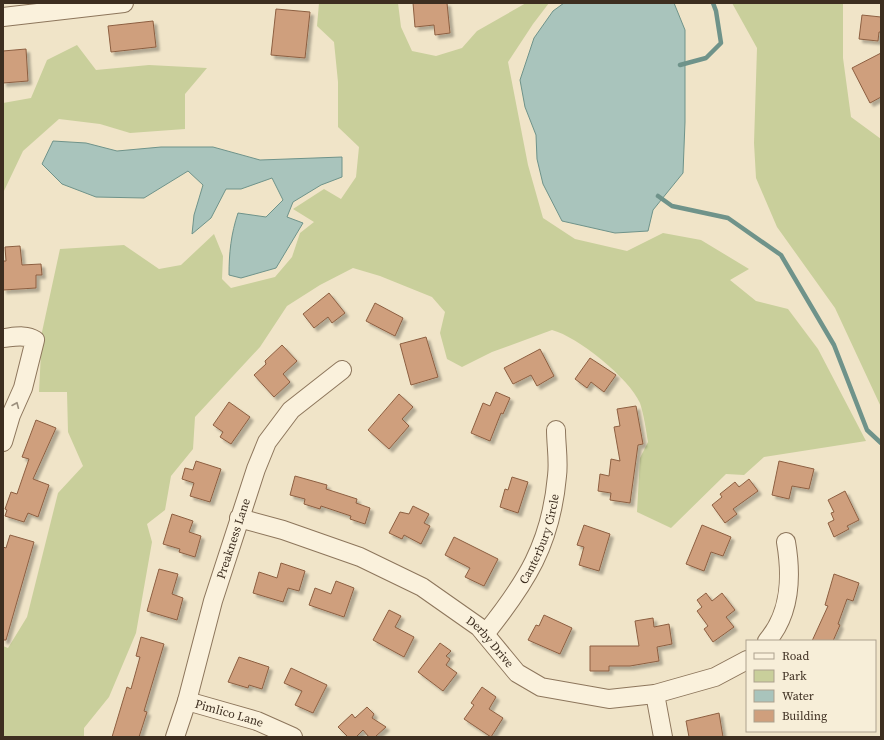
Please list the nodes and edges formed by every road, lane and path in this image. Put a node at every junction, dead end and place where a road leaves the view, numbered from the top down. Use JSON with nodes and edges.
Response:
{"nodes":[{"id":1,"x":124,"y":3,"type":"edge"},
{"id":2,"x":101,"y":4,"type":"edge"},
{"id":3,"x":3,"y":17,"type":"edge"},
{"id":4,"x":3,"y":338,"type":"edge"},
{"id":5,"x":342,"y":370,"type":"dead end"},
{"id":6,"x":556,"y":430,"type":"dead end"},
{"id":7,"x":3,"y":442,"type":"edge"},
{"id":8,"x":239,"y":518,"type":"junction"},
{"id":9,"x":786,"y":542,"type":"dead end"},
{"id":10,"x":485,"y":634,"type":"junction"},
{"id":11,"x":768,"y":640,"type":"edge"},
{"id":12,"x":746,"y":661,"type":"edge"},
{"id":13,"x":655,"y":694,"type":"junction"},
{"id":14,"x":187,"y":701,"type":"junction"},
{"id":15,"x":175,"y":737,"type":"edge"},
{"id":16,"x":293,"y":737,"type":"edge"},
{"id":17,"x":663,"y":737,"type":"edge"}],
"edges":[{"from":1,"to":2,"type":"street"},
{"from":2,"to":3,"type":"street"},
{"from":7,"to":4,"type":"street","one_way":true},
{"from":5,"to":8,"type":"street","name":"Preakness Lane"},
{"from":6,"to":10,"type":"street","name":"Canterbury Circle"},
{"from":8,"to":10,"type":"street","name":"Derby Drive"},
{"from":8,"to":14,"type":"street","name":"Preakness Lane"},
{"from":9,"to":11,"type":"street"},
{"from":10,"to":13,"type":"street","name":"Derby Drive"},
{"from":12,"to":13,"type":"street","name":"Derby Drive"},
{"from":13,"to":17,"type":"street"},
{"from":14,"to":15,"type":"street","name":"Preakness Lane"},
{"from":14,"to":16,"type":"street","name":"Pimlico Lane"}]}
